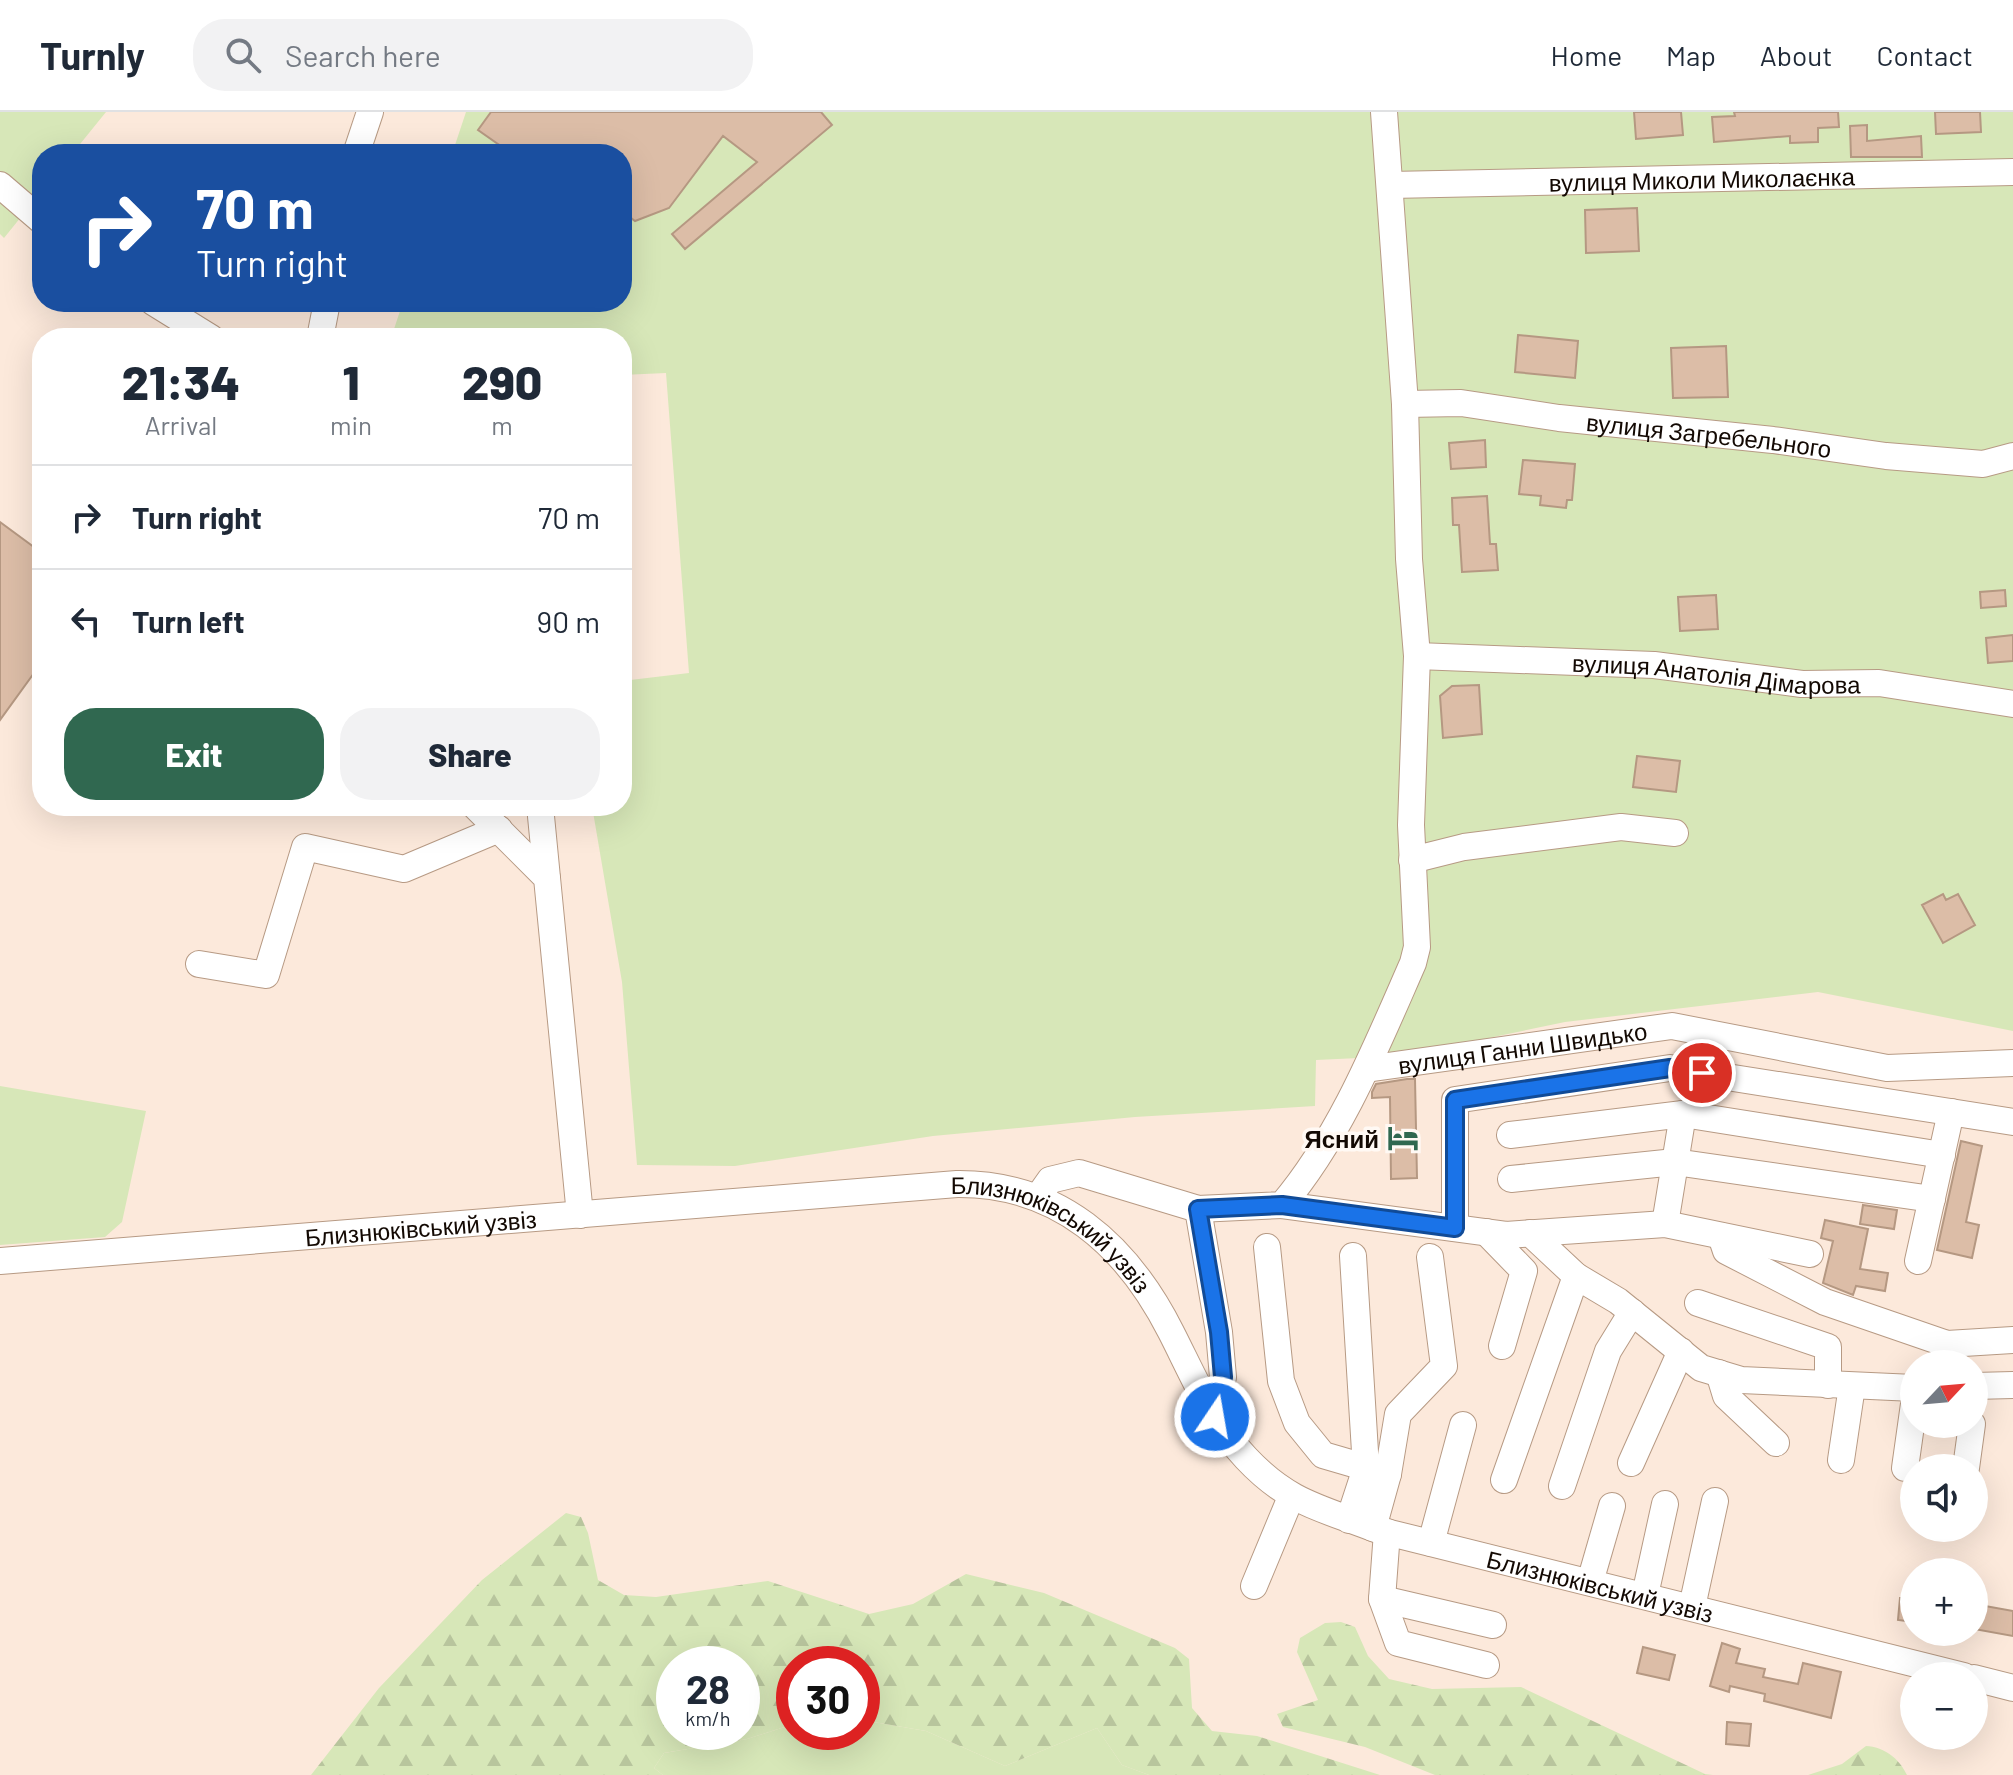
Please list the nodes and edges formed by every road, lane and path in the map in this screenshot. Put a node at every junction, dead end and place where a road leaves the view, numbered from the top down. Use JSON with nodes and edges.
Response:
{"nodes":[{"id":1,"x":370,"y":112,"type":"edge"},
{"id":2,"x":1384,"y":112,"type":"edge"},
{"id":3,"x":359,"y":144,"type":"edge"},
{"id":4,"x":2013,"y":172,"type":"edge"},
{"id":5,"x":0,"y":185,"type":"edge"},
{"id":6,"x":1390,"y":185,"type":"junction"},
{"id":7,"x":32,"y":212,"type":"edge"},
{"id":8,"x":169,"y":312,"type":"edge"},
{"id":9,"x":195,"y":328,"type":"edge"},
{"id":10,"x":1405,"y":404,"type":"junction"},
{"id":11,"x":2013,"y":456,"type":"edge"},
{"id":12,"x":1417,"y":656,"type":"junction"},
{"id":13,"x":2013,"y":704,"type":"edge"},
{"id":14,"x":485,"y":816,"type":"edge"},
{"id":15,"x":541,"y":816,"type":"edge"},
{"id":16,"x":499,"y":829,"type":"junction"},
{"id":17,"x":1675,"y":833,"type":"dead end"},
{"id":18,"x":1412,"y":860,"type":"junction"},
{"id":19,"x":547,"y":878,"type":"junction"},
{"id":20,"x":199,"y":964,"type":"dead end"},
{"id":21,"x":2013,"y":1063,"type":"edge"},
{"id":22,"x":1366,"y":1069,"type":"junction"},
{"id":23,"x":1951,"y":1112,"type":"junction"},
{"id":24,"x":1683,"y":1114,"type":"junction"},
{"id":25,"x":2013,"y":1122,"type":"edge"},
{"id":26,"x":1510,"y":1135,"type":"dead end"},
{"id":27,"x":1942,"y":1155,"type":"junction"},
{"id":28,"x":1675,"y":1162,"type":"junction"},
{"id":29,"x":1511,"y":1179,"type":"dead end"},
{"id":30,"x":1038,"y":1197,"type":"junction"},
{"id":31,"x":1932,"y":1199,"type":"junction"},
{"id":32,"x":1282,"y":1205,"type":"junction"},
{"id":33,"x":1198,"y":1209,"type":"junction"},
{"id":34,"x":580,"y":1215,"type":"junction"},
{"id":35,"x":1665,"y":1224,"type":"junction"},
{"id":36,"x":1455,"y":1228,"type":"junction"},
{"id":37,"x":1486,"y":1232,"type":"junction"},
{"id":38,"x":1530,"y":1233,"type":"junction"},
{"id":39,"x":1721,"y":1236,"type":"junction"},
{"id":40,"x":1267,"y":1247,"type":"dead end"},
{"id":41,"x":1810,"y":1254,"type":"dead end"},
{"id":42,"x":1353,"y":1256,"type":"dead end"},
{"id":43,"x":1430,"y":1257,"type":"dead end"},
{"id":44,"x":0,"y":1261,"type":"edge"},
{"id":45,"x":1918,"y":1261,"type":"dead end"},
{"id":46,"x":1576,"y":1276,"type":"junction"},
{"id":47,"x":1698,"y":1303,"type":"dead end"},
{"id":48,"x":1632,"y":1312,"type":"junction"},
{"id":49,"x":2013,"y":1340,"type":"edge"},
{"id":50,"x":1502,"y":1346,"type":"dead end"},
{"id":51,"x":1681,"y":1351,"type":"junction"},
{"id":52,"x":1719,"y":1373,"type":"junction"},
{"id":53,"x":2013,"y":1385,"type":"edge"},
{"id":54,"x":1840,"y":1386,"type":"junction"},
{"id":55,"x":1988,"y":1386,"type":"edge"},
{"id":56,"x":1900,"y":1388,"type":"edge"},
{"id":57,"x":1215,"y":1417,"type":"junction"},
{"id":58,"x":1463,"y":1425,"type":"dead end"},
{"id":59,"x":1776,"y":1443,"type":"dead end"},
{"id":60,"x":1841,"y":1460,"type":"dead end"},
{"id":61,"x":1631,"y":1463,"type":"dead end"},
{"id":62,"x":1377,"y":1471,"type":"junction"},
{"id":63,"x":1504,"y":1480,"type":"dead end"},
{"id":64,"x":1562,"y":1486,"type":"dead end"},
{"id":65,"x":1291,"y":1497,"type":"junction"},
{"id":66,"x":1715,"y":1501,"type":"dead end"},
{"id":67,"x":1665,"y":1504,"type":"dead end"},
{"id":68,"x":1612,"y":1506,"type":"dead end"},
{"id":69,"x":1370,"y":1527,"type":"junction"},
{"id":70,"x":1431,"y":1543,"type":"junction"},
{"id":71,"x":1590,"y":1582,"type":"junction"},
{"id":72,"x":1254,"y":1586,"type":"dead end"},
{"id":73,"x":1645,"y":1595,"type":"junction"},
{"id":74,"x":1382,"y":1599,"type":"junction"},
{"id":75,"x":1692,"y":1607,"type":"junction"},
{"id":76,"x":1493,"y":1625,"type":"dead end"},
{"id":77,"x":1909,"y":1662,"type":"edge"},
{"id":78,"x":1486,"y":1665,"type":"dead end"},
{"id":79,"x":1988,"y":1682,"type":"edge"},
{"id":80,"x":2013,"y":1688,"type":"edge"}],
"edges":[{"from":1,"to":3,"type":"street"},
{"from":2,"to":6,"type":"street"},
{"from":4,"to":6,"type":"street","name":"вулиця Миколи Миколаєнка"},
{"from":5,"to":7,"type":"street"},
{"from":6,"to":10,"type":"street"},
{"from":8,"to":9,"type":"street"},
{"from":10,"to":11,"type":"street","name":"вулиця Загребельного"},
{"from":10,"to":12,"type":"street"},
{"from":12,"to":13,"type":"street","name":"вулиця Анатолія Дімарова"},
{"from":12,"to":18,"type":"street"},
{"from":14,"to":16,"type":"street"},
{"from":15,"to":19,"type":"street"},
{"from":16,"to":19,"type":"street"},
{"from":16,"to":20,"type":"street"},
{"from":17,"to":18,"type":"street"},
{"from":18,"to":22,"type":"street"},
{"from":19,"to":34,"type":"street"},
{"from":21,"to":22,"type":"street","name":"вулиця Ганни Швидько"},
{"from":22,"to":32,"type":"street"},
{"from":23,"to":25,"type":"street"},
{"from":23,"to":27,"type":"street"},
{"from":23,"to":36,"type":"street"},
{"from":24,"to":26,"type":"street"},
{"from":24,"to":27,"type":"street"},
{"from":24,"to":28,"type":"street"},
{"from":27,"to":31,"type":"street"},
{"from":28,"to":29,"type":"street"},
{"from":28,"to":31,"type":"street"},
{"from":28,"to":35,"type":"street"},
{"from":30,"to":33,"type":"street"},
{"from":30,"to":34,"type":"street","name":"Близнюківський узвіз"},
{"from":30,"to":57,"type":"street","name":"Близнюківський узвіз"},
{"from":31,"to":45,"type":"street"},
{"from":32,"to":33,"type":"street"},
{"from":32,"to":36,"type":"street"},
{"from":33,"to":57,"type":"street"},
{"from":34,"to":44,"type":"street","name":"Близнюківський узвіз"},
{"from":35,"to":38,"type":"street"},
{"from":35,"to":39,"type":"street"},
{"from":36,"to":37,"type":"street"},
{"from":37,"to":38,"type":"street"},
{"from":37,"to":50,"type":"street"},
{"from":38,"to":46,"type":"street"},
{"from":39,"to":41,"type":"street"},
{"from":39,"to":49,"type":"street"},
{"from":40,"to":62,"type":"street"},
{"from":42,"to":62,"type":"street"},
{"from":43,"to":62,"type":"street"},
{"from":46,"to":48,"type":"street"},
{"from":46,"to":63,"type":"street"},
{"from":47,"to":54,"type":"street"},
{"from":48,"to":51,"type":"street"},
{"from":48,"to":64,"type":"street"},
{"from":51,"to":52,"type":"street"},
{"from":51,"to":61,"type":"street"},
{"from":52,"to":54,"type":"street"},
{"from":52,"to":59,"type":"street"},
{"from":53,"to":55,"type":"street"},
{"from":54,"to":56,"type":"street"},
{"from":54,"to":60,"type":"street"},
{"from":57,"to":65,"type":"street","name":"Близнюківський узвіз"},
{"from":58,"to":70,"type":"street"},
{"from":62,"to":69,"type":"street"},
{"from":65,"to":69,"type":"street","name":"Близнюківський узвіз"},
{"from":65,"to":72,"type":"street"},
{"from":66,"to":75,"type":"street"},
{"from":67,"to":73,"type":"street"},
{"from":68,"to":71,"type":"street"},
{"from":69,"to":70,"type":"street","name":"Близнюківський узвіз"},
{"from":69,"to":74,"type":"street"},
{"from":70,"to":71,"type":"street","name":"Близнюківський узвіз"},
{"from":71,"to":73,"type":"street","name":"Близнюківський узвіз"},
{"from":73,"to":75,"type":"street","name":"Близнюківський узвіз"},
{"from":74,"to":76,"type":"street"},
{"from":74,"to":78,"type":"street"},
{"from":75,"to":77,"type":"street","name":"Близнюківський узвіз"},
{"from":79,"to":80,"type":"street"}]}
